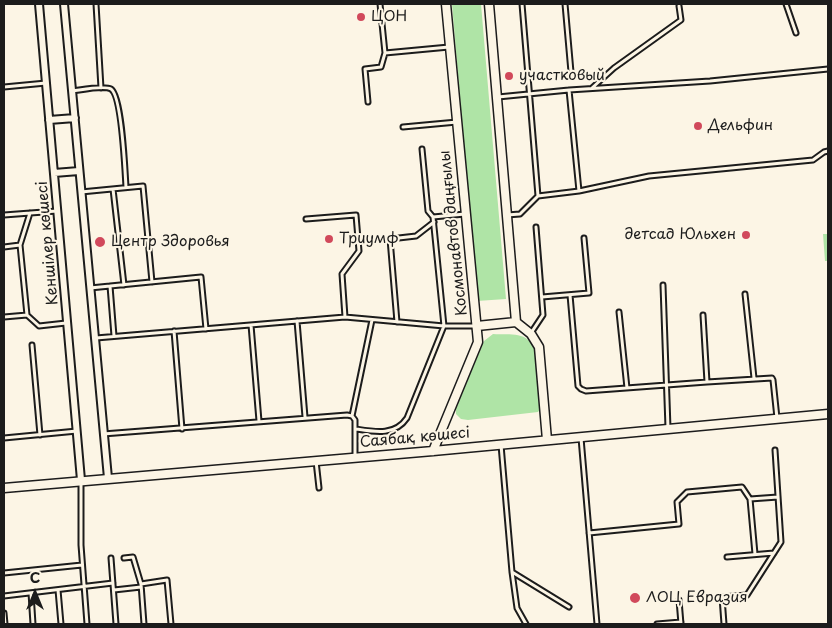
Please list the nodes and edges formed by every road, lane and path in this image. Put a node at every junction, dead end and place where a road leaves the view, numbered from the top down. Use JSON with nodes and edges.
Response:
{"nodes":[{"id":1,"x":39,"y":4,"type":"edge"},
{"id":2,"x":64,"y":4,"type":"edge"},
{"id":3,"x":96,"y":4,"type":"edge"},
{"id":4,"x":380,"y":4,"type":"edge"},
{"id":5,"x":446,"y":4,"type":"edge"},
{"id":6,"x":489,"y":4,"type":"edge"},
{"id":7,"x":522,"y":4,"type":"edge"},
{"id":8,"x":565,"y":4,"type":"edge"},
{"id":9,"x":786,"y":4,"type":"edge"},
{"id":10,"x":679,"y":6,"type":"dead end"},
{"id":11,"x":796,"y":34,"type":"dead end"},
{"id":12,"x":450,"y":47,"type":"junction"},
{"id":13,"x":384,"y":54,"type":"junction"},
{"id":14,"x":828,"y":69,"type":"edge"},
{"id":15,"x":571,"y":72,"type":"dead end"},
{"id":16,"x":46,"y":83,"type":"junction"},
{"id":17,"x":4,"y":87,"type":"edge"},
{"id":18,"x":101,"y":88,"type":"junction"},
{"id":19,"x":591,"y":88,"type":"junction"},
{"id":20,"x":569,"y":90,"type":"junction"},
{"id":21,"x":72,"y":91,"type":"junction"},
{"id":22,"x":530,"y":94,"type":"junction"},
{"id":23,"x":497,"y":97,"type":"junction"},
{"id":24,"x":368,"y":102,"type":"dead end"},
{"id":25,"x":75,"y":118,"type":"junction"},
{"id":26,"x":50,"y":120,"type":"junction"},
{"id":27,"x":457,"y":122,"type":"junction"},
{"id":28,"x":403,"y":127,"type":"dead end"},
{"id":29,"x":422,"y":149,"type":"dead end"},
{"id":30,"x":828,"y":151,"type":"edge"},
{"id":31,"x":80,"y":171,"type":"junction"},
{"id":32,"x":54,"y":173,"type":"junction"},
{"id":33,"x":126,"y":187,"type":"junction"},
{"id":34,"x":113,"y":189,"type":"junction"},
{"id":35,"x":579,"y":191,"type":"junction"},
{"id":36,"x":81,"y":192,"type":"junction"},
{"id":37,"x":538,"y":196,"type":"junction"},
{"id":38,"x":57,"y":211,"type":"junction"},
{"id":39,"x":30,"y":213,"type":"junction"},
{"id":40,"x":466,"y":214,"type":"junction"},
{"id":41,"x":4,"y":215,"type":"edge"},
{"id":42,"x":507,"y":215,"type":"junction"},
{"id":43,"x":306,"y":219,"type":"dead end"},
{"id":44,"x":433,"y":220,"type":"junction"},
{"id":45,"x":536,"y":227,"type":"dead end"},
{"id":46,"x":584,"y":238,"type":"dead end"},
{"id":47,"x":20,"y":245,"type":"junction"},
{"id":48,"x":4,"y":247,"type":"edge"},
{"id":49,"x":152,"y":282,"type":"junction"},
{"id":50,"x":124,"y":284,"type":"junction"},
{"id":51,"x":663,"y":285,"type":"dead end"},
{"id":52,"x":110,"y":286,"type":"junction"},
{"id":53,"x":90,"y":288,"type":"junction"},
{"id":54,"x":746,"y":294,"type":"dead end"},
{"id":55,"x":570,"y":295,"type":"junction"},
{"id":56,"x":542,"y":297,"type":"junction"},
{"id":57,"x":619,"y":312,"type":"dead end"},
{"id":58,"x":27,"y":315,"type":"junction"},
{"id":59,"x":703,"y":315,"type":"dead end"},
{"id":60,"x":4,"y":317,"type":"edge"},
{"id":61,"x":345,"y":317,"type":"junction"},
{"id":62,"x":372,"y":320,"type":"junction"},
{"id":63,"x":297,"y":321,"type":"junction"},
{"id":64,"x":397,"y":322,"type":"junction"},
{"id":65,"x":516,"y":322,"type":"junction"},
{"id":66,"x":67,"y":323,"type":"junction"},
{"id":67,"x":252,"y":325,"type":"junction"},
{"id":68,"x":444,"y":326,"type":"junction"},
{"id":69,"x":477,"y":326,"type":"junction"},
{"id":70,"x":206,"y":329,"type":"junction"},
{"id":71,"x":174,"y":332,"type":"junction"},
{"id":72,"x":531,"y":334,"type":"junction"},
{"id":73,"x":114,"y":336,"type":"junction"},
{"id":74,"x":95,"y":338,"type":"junction"},
{"id":75,"x":32,"y":345,"type":"dead end"},
{"id":76,"x":754,"y":378,"type":"junction"},
{"id":77,"x":707,"y":382,"type":"junction"},
{"id":78,"x":667,"y":385,"type":"junction"},
{"id":79,"x":627,"y":388,"type":"junction"},
{"id":80,"x":828,"y":414,"type":"edge"},
{"id":81,"x":352,"y":416,"type":"junction"},
{"id":82,"x":305,"y":417,"type":"junction"},
{"id":83,"x":777,"y":419,"type":"junction"},
{"id":84,"x":259,"y":421,"type":"junction"},
{"id":85,"x":182,"y":429,"type":"junction"},
{"id":86,"x":356,"y":429,"type":"junction"},
{"id":87,"x":668,"y":429,"type":"junction"},
{"id":88,"x":76,"y":431,"type":"junction"},
{"id":89,"x":103,"y":434,"type":"junction"},
{"id":90,"x":40,"y":435,"type":"junction"},
{"id":91,"x":581,"y":437,"type":"junction"},
{"id":92,"x":4,"y":438,"type":"edge"},
{"id":93,"x":547,"y":440,"type":"junction"},
{"id":94,"x":501,"y":444,"type":"junction"},
{"id":95,"x":775,"y":450,"type":"dead end"},
{"id":96,"x":433,"y":451,"type":"junction"},
{"id":97,"x":355,"y":457,"type":"junction"},
{"id":98,"x":316,"y":460,"type":"junction"},
{"id":99,"x":108,"y":478,"type":"junction"},
{"id":100,"x":81,"y":480,"type":"junction"},
{"id":101,"x":4,"y":488,"type":"edge"},
{"id":102,"x":318,"y":488,"type":"dead end"},
{"id":103,"x":778,"y":497,"type":"junction"},
{"id":104,"x":750,"y":499,"type":"junction"},
{"id":105,"x":589,"y":533,"type":"junction"},
{"id":106,"x":774,"y":553,"type":"junction"},
{"id":107,"x":755,"y":554,"type":"junction"},
{"id":108,"x":727,"y":557,"type":"dead end"},
{"id":109,"x":111,"y":558,"type":"dead end"},
{"id":110,"x":124,"y":558,"type":"dead end"},
{"id":111,"x":82,"y":565,"type":"junction"},
{"id":112,"x":512,"y":572,"type":"junction"},
{"id":113,"x":4,"y":573,"type":"edge"},
{"id":114,"x":113,"y":583,"type":"junction"},
{"id":115,"x":140,"y":585,"type":"junction"},
{"id":116,"x":84,"y":587,"type":"junction"},
{"id":117,"x":58,"y":590,"type":"junction"},
{"id":118,"x":114,"y":590,"type":"junction"},
{"id":119,"x":31,"y":593,"type":"junction"},
{"id":120,"x":4,"y":596,"type":"edge"},
{"id":121,"x":680,"y":600,"type":"dead end"},
{"id":122,"x":568,"y":607,"type":"dead end"},
{"id":123,"x":4,"y":613,"type":"edge"},
{"id":124,"x":681,"y":623,"type":"edge"},
{"id":125,"x":5,"y":624,"type":"edge"},
{"id":126,"x":33,"y":624,"type":"edge"},
{"id":127,"x":61,"y":624,"type":"edge"},
{"id":128,"x":87,"y":624,"type":"edge"},
{"id":129,"x":116,"y":624,"type":"edge"},
{"id":130,"x":144,"y":624,"type":"edge"},
{"id":131,"x":171,"y":624,"type":"edge"},
{"id":132,"x":526,"y":624,"type":"edge"},
{"id":133,"x":597,"y":624,"type":"edge"},
{"id":134,"x":657,"y":624,"type":"edge"},
{"id":135,"x":724,"y":624,"type":"edge"}],
"edges":[{"from":1,"to":16,"type":"street","name":"Кеншілер көшесі"},
{"from":2,"to":21,"type":"street"},
{"from":3,"to":18,"type":"lane"},
{"from":4,"to":13,"type":"lane"},
{"from":5,"to":12,"type":"street","name":"Космонавтов даңғылы"},
{"from":6,"to":23,"type":"street"},
{"from":7,"to":22,"type":"lane"},
{"from":8,"to":15,"type":"lane"},
{"from":9,"to":11,"type":"lane"},
{"from":10,"to":19,"type":"lane"},
{"from":12,"to":13,"type":"lane"},
{"from":12,"to":27,"type":"street","name":"Космонавтов даңғылы"},
{"from":13,"to":24,"type":"lane"},
{"from":14,"to":19,"type":"lane"},
{"from":16,"to":17,"type":"lane"},
{"from":16,"to":26,"type":"street","name":"Кеншілер көшесі"},
{"from":18,"to":21,"type":"lane"},
{"from":18,"to":33,"type":"lane"},
{"from":19,"to":20,"type":"lane"},
{"from":20,"to":22,"type":"lane"},
{"from":20,"to":35,"type":"lane"},
{"from":21,"to":25,"type":"street"},
{"from":22,"to":23,"type":"lane"},
{"from":22,"to":37,"type":"lane"},
{"from":23,"to":42,"type":"street"},
{"from":25,"to":26,"type":"street"},
{"from":25,"to":31,"type":"street"},
{"from":26,"to":32,"type":"street","name":"Кеншілер көшесі"},
{"from":27,"to":28,"type":"lane"},
{"from":27,"to":40,"type":"street","name":"Космонавтов даңғылы"},
{"from":29,"to":44,"type":"lane"},
{"from":30,"to":35,"type":"lane"},
{"from":31,"to":32,"type":"street"},
{"from":31,"to":36,"type":"street"},
{"from":32,"to":38,"type":"street","name":"Кеншілер көшесі"},
{"from":33,"to":34,"type":"lane"},
{"from":33,"to":49,"type":"lane"},
{"from":34,"to":36,"type":"lane"},
{"from":34,"to":50,"type":"lane"},
{"from":35,"to":37,"type":"lane"},
{"from":36,"to":53,"type":"street"},
{"from":37,"to":42,"type":"lane"},
{"from":38,"to":39,"type":"lane"},
{"from":38,"to":66,"type":"street","name":"Кеншілер көшесі"},
{"from":39,"to":41,"type":"lane"},
{"from":39,"to":47,"type":"lane"},
{"from":40,"to":44,"type":"lane"},
{"from":40,"to":69,"type":"street","name":"Космонавтов даңғылы"},
{"from":42,"to":65,"type":"street"},
{"from":43,"to":61,"type":"lane"},
{"from":44,"to":64,"type":"lane"},
{"from":44,"to":68,"type":"lane"},
{"from":45,"to":56,"type":"lane"},
{"from":46,"to":55,"type":"lane"},
{"from":47,"to":48,"type":"lane"},
{"from":47,"to":58,"type":"lane"},
{"from":49,"to":50,"type":"lane"},
{"from":49,"to":70,"type":"lane"},
{"from":50,"to":52,"type":"lane"},
{"from":51,"to":78,"type":"lane"},
{"from":52,"to":53,"type":"lane"},
{"from":52,"to":73,"type":"lane"},
{"from":53,"to":74,"type":"street"},
{"from":54,"to":76,"type":"lane"},
{"from":55,"to":56,"type":"lane"},
{"from":55,"to":79,"type":"lane"},
{"from":56,"to":72,"type":"lane"},
{"from":57,"to":79,"type":"lane"},
{"from":58,"to":60,"type":"lane"},
{"from":58,"to":66,"type":"lane"},
{"from":59,"to":77,"type":"lane"},
{"from":61,"to":62,"type":"lane"},
{"from":61,"to":63,"type":"lane"},
{"from":62,"to":64,"type":"lane"},
{"from":62,"to":81,"type":"lane"},
{"from":63,"to":67,"type":"lane"},
{"from":63,"to":82,"type":"lane"},
{"from":64,"to":68,"type":"lane"},
{"from":65,"to":69,"type":"street"},
{"from":65,"to":72,"type":"street"},
{"from":66,"to":88,"type":"street","name":"Кеншілер көшесі"},
{"from":67,"to":70,"type":"lane"},
{"from":67,"to":84,"type":"lane"},
{"from":68,"to":69,"type":"lane"},
{"from":68,"to":86,"type":"lane"},
{"from":69,"to":96,"type":"street","name":"Космонавтов даңғылы"},
{"from":70,"to":71,"type":"lane"},
{"from":71,"to":73,"type":"lane"},
{"from":71,"to":85,"type":"lane"},
{"from":72,"to":93,"type":"street"},
{"from":73,"to":74,"type":"lane"},
{"from":74,"to":89,"type":"street"},
{"from":75,"to":90,"type":"lane"},
{"from":76,"to":77,"type":"lane"},
{"from":76,"to":83,"type":"lane"},
{"from":77,"to":78,"type":"lane"},
{"from":78,"to":79,"type":"lane"},
{"from":78,"to":87,"type":"lane"},
{"from":80,"to":83,"type":"street","name":"Саябақ көшесі"},
{"from":81,"to":82,"type":"lane"},
{"from":81,"to":86,"type":"lane"},
{"from":82,"to":84,"type":"lane"},
{"from":83,"to":87,"type":"street","name":"Саябақ көшесі"},
{"from":84,"to":85,"type":"lane"},
{"from":85,"to":89,"type":"lane"},
{"from":86,"to":97,"type":"lane"},
{"from":87,"to":91,"type":"street","name":"Саябақ көшесі"},
{"from":88,"to":90,"type":"lane"},
{"from":88,"to":100,"type":"street","name":"Кеншілер көшесі"},
{"from":89,"to":99,"type":"street"},
{"from":90,"to":92,"type":"lane"},
{"from":91,"to":93,"type":"street","name":"Саябақ көшесі"},
{"from":91,"to":105,"type":"lane"},
{"from":93,"to":94,"type":"street","name":"Саябақ көшесі"},
{"from":94,"to":96,"type":"street","name":"Саябақ көшесі"},
{"from":94,"to":112,"type":"lane"},
{"from":95,"to":103,"type":"lane"},
{"from":96,"to":97,"type":"street","name":"Саябақ көшесі"},
{"from":97,"to":98,"type":"street","name":"Саябақ көшесі"},
{"from":98,"to":99,"type":"street","name":"Саябақ көшесі"},
{"from":98,"to":102,"type":"lane"},
{"from":99,"to":100,"type":"street","name":"Саябақ көшесі"},
{"from":100,"to":101,"type":"street","name":"Саябақ көшесі"},
{"from":100,"to":111,"type":"lane"},
{"from":103,"to":104,"type":"lane"},
{"from":103,"to":106,"type":"lane"},
{"from":104,"to":105,"type":"lane"},
{"from":104,"to":107,"type":"lane"},
{"from":105,"to":133,"type":"lane"},
{"from":106,"to":107,"type":"lane"},
{"from":106,"to":135,"type":"lane"},
{"from":107,"to":108,"type":"lane"},
{"from":109,"to":114,"type":"lane"},
{"from":110,"to":115,"type":"lane"},
{"from":111,"to":113,"type":"lane"},
{"from":111,"to":116,"type":"lane"},
{"from":112,"to":122,"type":"lane"},
{"from":112,"to":132,"type":"lane"},
{"from":114,"to":116,"type":"lane"},
{"from":114,"to":118,"type":"lane"},
{"from":115,"to":118,"type":"lane"},
{"from":115,"to":130,"type":"lane"},
{"from":115,"to":131,"type":"lane"},
{"from":116,"to":117,"type":"lane"},
{"from":116,"to":128,"type":"lane"},
{"from":117,"to":119,"type":"lane"},
{"from":117,"to":127,"type":"lane"},
{"from":118,"to":129,"type":"lane"},
{"from":119,"to":120,"type":"lane"},
{"from":119,"to":126,"type":"lane"},
{"from":121,"to":124,"type":"lane"},
{"from":123,"to":125,"type":"lane"},
{"from":124,"to":134,"type":"lane"}]}
